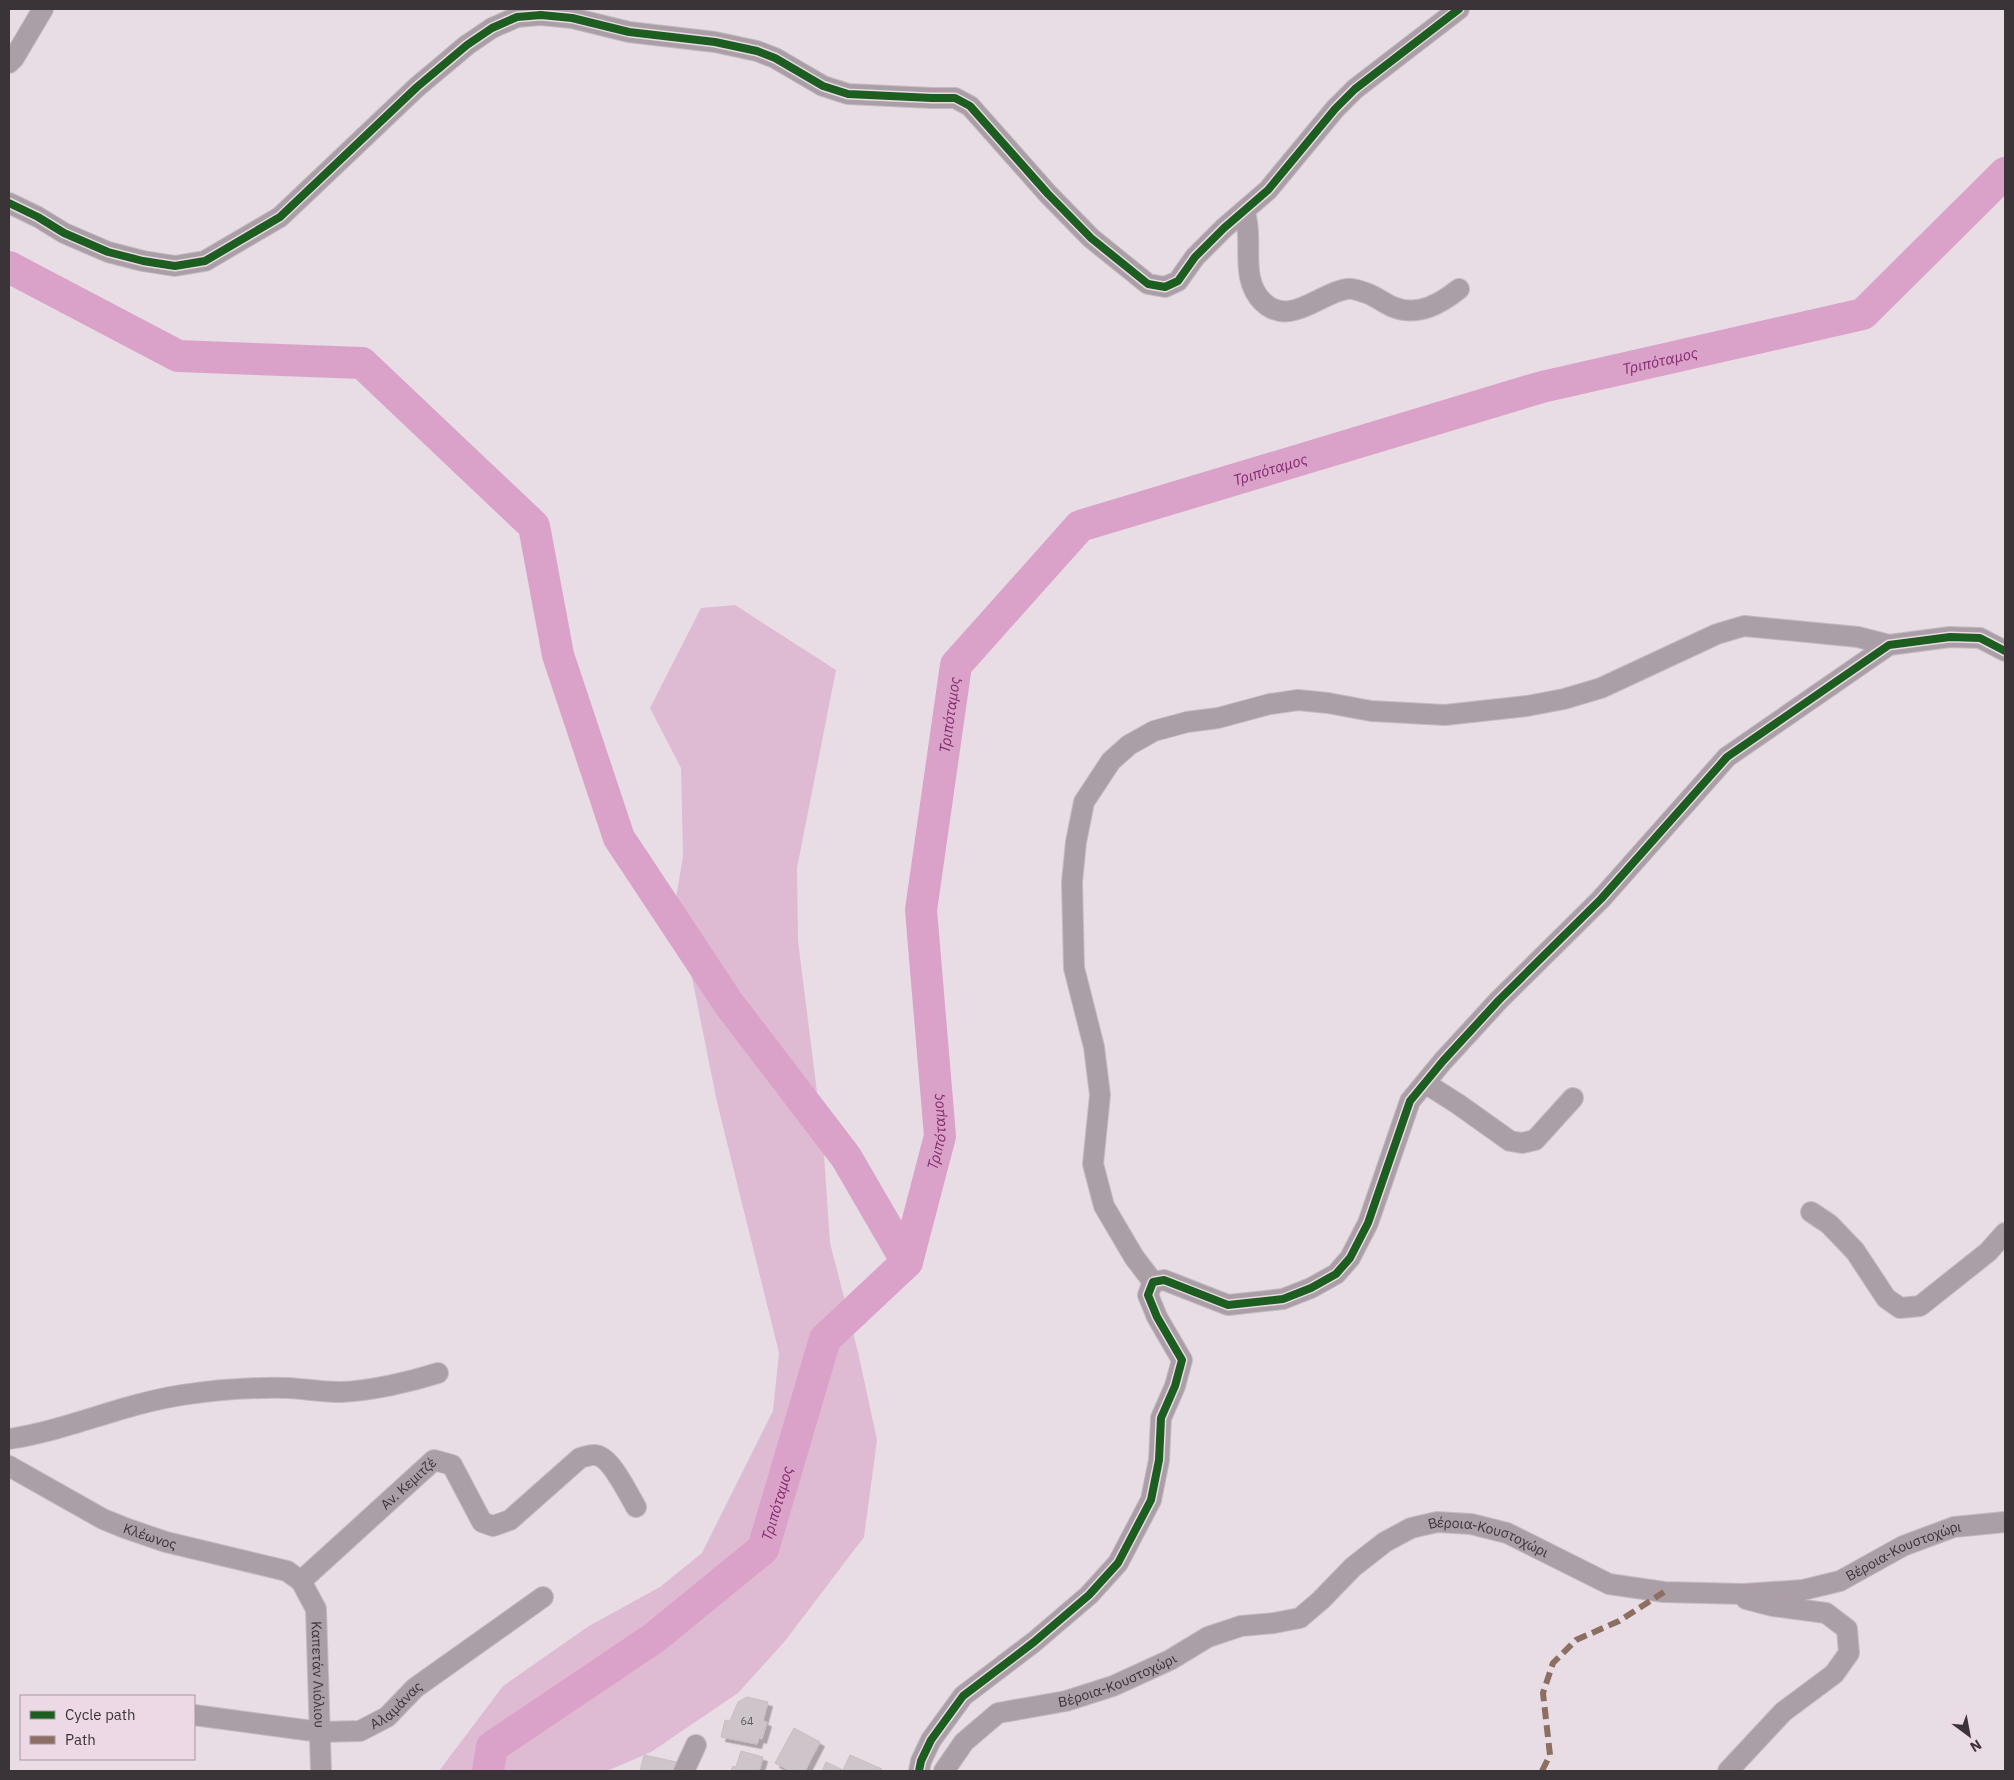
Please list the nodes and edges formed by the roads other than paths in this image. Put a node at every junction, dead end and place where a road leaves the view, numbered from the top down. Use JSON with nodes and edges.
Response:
{"nodes":[{"id":1,"x":43,"y":9,"type":"edge"},
{"id":2,"x":1459,"y":9,"type":"edge"},
{"id":3,"x":9,"y":63,"type":"edge"},
{"id":4,"x":9,"y":203,"type":"edge"},
{"id":5,"x":1244,"y":211,"type":"junction"},
{"id":6,"x":1459,"y":289,"type":"dead end"},
{"id":7,"x":1889,"y":646,"type":"junction"},
{"id":8,"x":2005,"y":650,"type":"edge"},
{"id":9,"x":1425,"y":1083,"type":"junction"},
{"id":10,"x":1574,"y":1098,"type":"dead end"},
{"id":11,"x":1812,"y":1212,"type":"dead end"},
{"id":12,"x":2005,"y":1233,"type":"edge"},
{"id":13,"x":1153,"y":1282,"type":"junction"},
{"id":14,"x":438,"y":1373,"type":"dead end"},
{"id":15,"x":9,"y":1439,"type":"edge"},
{"id":16,"x":9,"y":1466,"type":"edge"},
{"id":17,"x":636,"y":1506,"type":"dead end"},
{"id":18,"x":2005,"y":1522,"type":"edge"},
{"id":19,"x":301,"y":1581,"type":"junction"},
{"id":20,"x":1728,"y":1594,"type":"junction"},
{"id":21,"x":543,"y":1597,"type":"dead end"},
{"id":22,"x":195,"y":1715,"type":"edge"},
{"id":23,"x":320,"y":1732,"type":"junction"},
{"id":24,"x":696,"y":1745,"type":"dead end"},
{"id":25,"x":321,"y":1771,"type":"edge"},
{"id":26,"x":684,"y":1771,"type":"edge"},
{"id":27,"x":919,"y":1771,"type":"edge"},
{"id":28,"x":944,"y":1771,"type":"edge"},
{"id":29,"x":1728,"y":1771,"type":"edge"}],
"edges":[{"from":1,"to":3,"type":"street"},
{"from":2,"to":5,"type":"street"},
{"from":4,"to":5,"type":"street"},
{"from":5,"to":6,"type":"street"},
{"from":7,"to":8,"type":"street"},
{"from":7,"to":9,"type":"street"},
{"from":7,"to":13,"type":"street"},
{"from":9,"to":10,"type":"street"},
{"from":9,"to":13,"type":"street"},
{"from":11,"to":12,"type":"street"},
{"from":13,"to":27,"type":"street"},
{"from":14,"to":15,"type":"street"},
{"from":16,"to":19,"type":"street","name":"Κλέωνος"},
{"from":17,"to":19,"type":"street","name":"Αν. Κεμιτζέ"},
{"from":18,"to":20,"type":"street","name":"Βέροια-Κουστοχώρι"},
{"from":19,"to":23,"type":"street","name":"Καπετάν Λιόλιου"},
{"from":20,"to":28,"type":"street","name":"Βέροια-Κουστοχώρι"},
{"from":20,"to":29,"type":"street"},
{"from":21,"to":23,"type":"street","name":"Αλαμάνας"},
{"from":22,"to":23,"type":"street","name":"Αλαμάνας"},
{"from":23,"to":25,"type":"street","name":"Καπετάν Λιόλιου"},
{"from":24,"to":26,"type":"street"}]}
